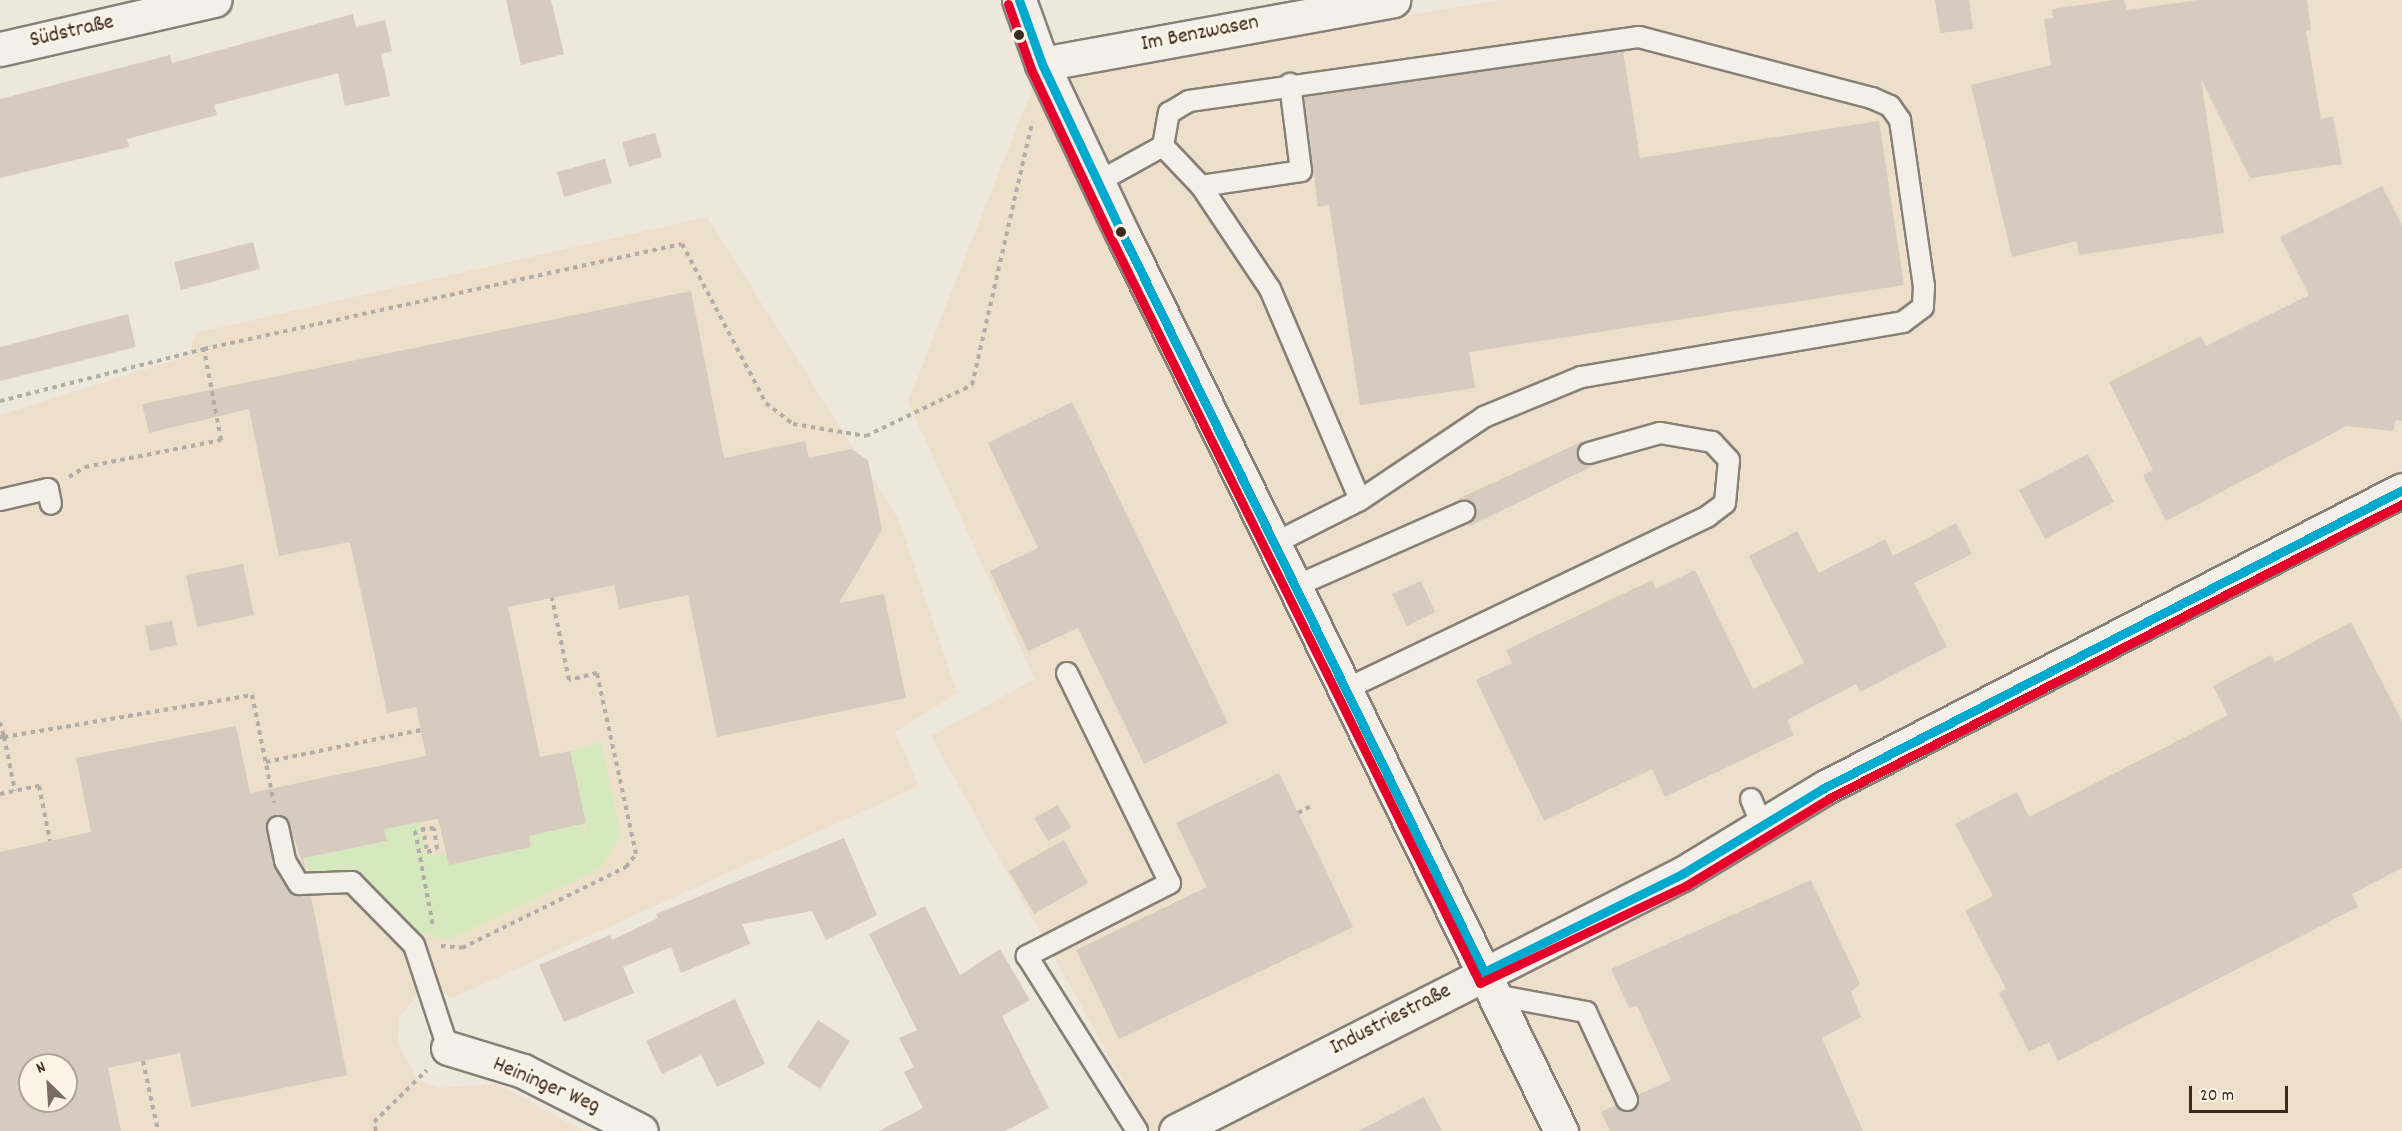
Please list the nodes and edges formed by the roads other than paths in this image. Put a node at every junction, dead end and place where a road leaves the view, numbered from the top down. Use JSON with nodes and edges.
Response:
{"nodes":[{"id":1,"x":214,"y":0,"type":"edge"},
{"id":2,"x":1019,"y":0,"type":"edge"},
{"id":3,"x":1393,"y":0,"type":"edge"},
{"id":4,"x":1331,"y":4,"type":"edge"},
{"id":5,"x":0,"y":49,"type":"edge"},
{"id":6,"x":1042,"y":63,"type":"junction"},
{"id":7,"x":1290,"y":84,"type":"junction"},
{"id":8,"x":1163,"y":146,"type":"junction"},
{"id":9,"x":1098,"y":182,"type":"junction"},
{"id":10,"x":1201,"y":186,"type":"junction"},
{"id":11,"x":1589,"y":453,"type":"dead end"},
{"id":12,"x":2402,"y":490,"type":"edge"},
{"id":13,"x":50,"y":497,"type":"road end"},
{"id":14,"x":0,"y":500,"type":"edge"},
{"id":15,"x":1360,"y":500,"type":"junction"},
{"id":16,"x":1464,"y":512,"type":"dead end"},
{"id":17,"x":1273,"y":544,"type":"junction"},
{"id":18,"x":1296,"y":586,"type":"junction"},
{"id":19,"x":1066,"y":673,"type":"dead end"},
{"id":20,"x":1347,"y":688,"type":"junction"},
{"id":21,"x":277,"y":819,"type":"road end"},
{"id":22,"x":1490,"y":984,"type":"junction"},
{"id":23,"x":448,"y":1048,"type":"joint"},
{"id":24,"x":1627,"y":1100,"type":"dead end"},
{"id":25,"x":603,"y":1123,"type":"edge"},
{"id":26,"x":641,"y":1131,"type":"edge"},
{"id":27,"x":1137,"y":1131,"type":"edge"},
{"id":28,"x":1176,"y":1131,"type":"edge"},
{"id":29,"x":1561,"y":1131,"type":"edge"}],
"edges":[{"from":1,"to":5,"type":"street","name":"Südstraße"},
{"from":2,"to":6,"type":"street"},
{"from":3,"to":4,"type":"street","name":"Im Benzwasen"},
{"from":4,"to":6,"type":"street","name":"Im Benzwasen"},
{"from":6,"to":9,"type":"street"},
{"from":7,"to":8,"type":"lane"},
{"from":7,"to":10,"type":"lane"},
{"from":7,"to":15,"type":"lane"},
{"from":8,"to":9,"type":"lane"},
{"from":8,"to":10,"type":"lane"},
{"from":9,"to":17,"type":"street"},
{"from":10,"to":15,"type":"lane"},
{"from":11,"to":20,"type":"lane"},
{"from":12,"to":22,"type":"street","name":"Industriestraße"},
{"from":13,"to":14,"type":"lane"},
{"from":15,"to":17,"type":"lane"},
{"from":16,"to":18,"type":"lane"},
{"from":17,"to":18,"type":"street"},
{"from":18,"to":20,"type":"street"},
{"from":19,"to":27,"type":"lane"},
{"from":20,"to":22,"type":"street"},
{"from":21,"to":23,"type":"lane"},
{"from":22,"to":24,"type":"lane"},
{"from":22,"to":28,"type":"street","name":"Industriestraße"},
{"from":22,"to":29,"type":"street"},
{"from":23,"to":25,"type":"street","name":"Heininger Weg"},
{"from":25,"to":26,"type":"street","name":"Heininger Weg"}]}
